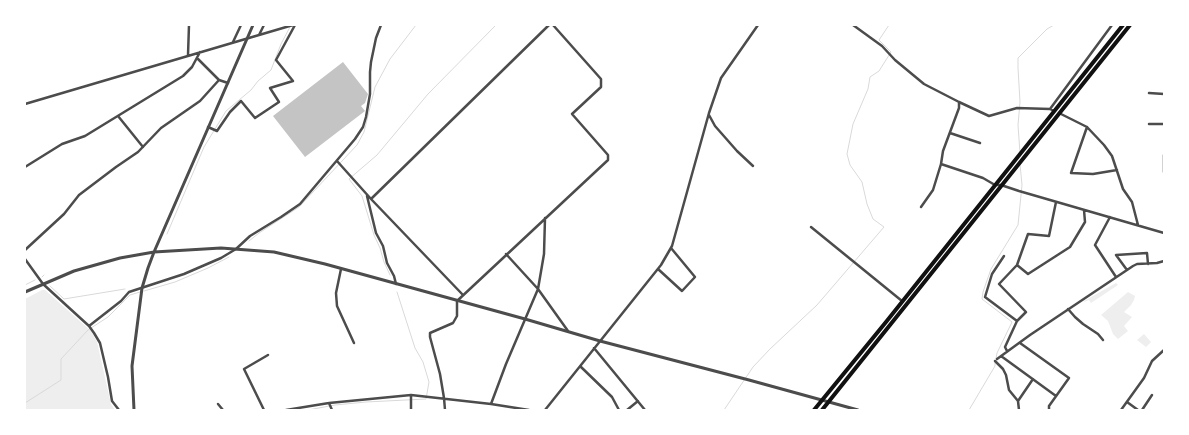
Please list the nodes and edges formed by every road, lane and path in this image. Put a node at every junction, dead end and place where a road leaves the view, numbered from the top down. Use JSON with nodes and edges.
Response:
{"nodes":[{"id":1,"x":188,"y":25,"type":"edge"},
{"id":2,"x":241,"y":25,"type":"edge"},
{"id":3,"x":253,"y":25,"type":"edge"},
{"id":4,"x":264,"y":25,"type":"edge"},
{"id":5,"x":294,"y":25,"type":"edge"},
{"id":6,"x":381,"y":25,"type":"edge"},
{"id":7,"x":549,"y":25,"type":"edge"},
{"id":8,"x":553,"y":25,"type":"edge"},
{"id":9,"x":758,"y":25,"type":"edge"},
{"id":10,"x":853,"y":25,"type":"edge"},
{"id":11,"x":1112,"y":25,"type":"edge"},
{"id":12,"x":1123,"y":25,"type":"edge"},
{"id":13,"x":1130,"y":25,"type":"edge"},
{"id":14,"x":259,"y":35,"type":"junction"},
{"id":15,"x":248,"y":38,"type":"junction"},
{"id":16,"x":233,"y":42,"type":"junction"},
{"id":17,"x":200,"y":52,"type":"junction"},
{"id":18,"x":188,"y":55,"type":"junction"},
{"id":19,"x":197,"y":58,"type":"junction"},
{"id":20,"x":219,"y":80,"type":"junction"},
{"id":21,"x":228,"y":83,"type":"junction"},
{"id":22,"x":1149,"y":94,"type":"dead end"},
{"id":23,"x":1164,"y":94,"type":"edge"},
{"id":24,"x":959,"y":102,"type":"junction"},
{"id":25,"x":25,"y":104,"type":"edge"},
{"id":26,"x":1052,"y":110,"type":"junction"},
{"id":27,"x":1059,"y":113,"type":"junction"},
{"id":28,"x":708,"y":115,"type":"junction"},
{"id":29,"x":118,"y":116,"type":"junction"},
{"id":30,"x":1149,"y":124,"type":"dead end"},
{"id":31,"x":1164,"y":124,"type":"edge"},
{"id":32,"x":1087,"y":127,"type":"junction"},
{"id":33,"x":210,"y":128,"type":"junction"},
{"id":34,"x":950,"y":132,"type":"junction"},
{"id":35,"x":980,"y":143,"type":"dead end"},
{"id":36,"x":143,"y":147,"type":"junction"},
{"id":37,"x":1164,"y":156,"type":"edge"},
{"id":38,"x":337,"y":161,"type":"junction"},
{"id":39,"x":941,"y":164,"type":"junction"},
{"id":40,"x":753,"y":166,"type":"dead end"},
{"id":41,"x":25,"y":167,"type":"edge"},
{"id":42,"x":1117,"y":170,"type":"junction"},
{"id":43,"x":1164,"y":172,"type":"edge"},
{"id":44,"x":995,"y":184,"type":"junction"},
{"id":45,"x":1002,"y":185,"type":"junction"},
{"id":46,"x":367,"y":194,"type":"junction"},
{"id":47,"x":371,"y":199,"type":"junction"},
{"id":48,"x":1056,"y":202,"type":"junction"},
{"id":49,"x":921,"y":207,"type":"dead end"},
{"id":50,"x":1084,"y":210,"type":"junction"},
{"id":51,"x":1110,"y":217,"type":"junction"},
{"id":52,"x":545,"y":218,"type":"junction"},
{"id":53,"x":1138,"y":225,"type":"junction"},
{"id":54,"x":811,"y":227,"type":"dead end"},
{"id":55,"x":1164,"y":232,"type":"edge"},
{"id":56,"x":671,"y":248,"type":"junction"},
{"id":57,"x":236,"y":249,"type":"junction"},
{"id":58,"x":25,"y":250,"type":"edge"},
{"id":59,"x":154,"y":252,"type":"junction"},
{"id":60,"x":506,"y":254,"type":"junction"},
{"id":61,"x":1004,"y":256,"type":"dead end"},
{"id":62,"x":25,"y":259,"type":"edge"},
{"id":63,"x":1164,"y":261,"type":"edge"},
{"id":64,"x":1148,"y":264,"type":"junction"},
{"id":65,"x":1017,"y":265,"type":"junction"},
{"id":66,"x":342,"y":269,"type":"junction"},
{"id":67,"x":658,"y":269,"type":"junction"},
{"id":68,"x":1127,"y":270,"type":"junction"},
{"id":69,"x":1116,"y":277,"type":"junction"},
{"id":70,"x":43,"y":284,"type":"junction"},
{"id":71,"x":396,"y":284,"type":"junction"},
{"id":72,"x":142,"y":289,"type":"junction"},
{"id":73,"x":538,"y":289,"type":"junction"},
{"id":74,"x":25,"y":292,"type":"edge"},
{"id":75,"x":463,"y":295,"type":"junction"},
{"id":76,"x":457,"y":301,"type":"junction"},
{"id":77,"x":902,"y":301,"type":"junction"},
{"id":78,"x":1068,"y":309,"type":"junction"},
{"id":79,"x":525,"y":319,"type":"junction"},
{"id":80,"x":1017,"y":321,"type":"junction"},
{"id":81,"x":89,"y":326,"type":"junction"},
{"id":82,"x":569,"y":332,"type":"junction"},
{"id":83,"x":1103,"y":340,"type":"dead end"},
{"id":84,"x":600,"y":341,"type":"junction"},
{"id":85,"x":354,"y":342,"type":"dead end"},
{"id":86,"x":1019,"y":342,"type":"junction"},
{"id":87,"x":594,"y":348,"type":"junction"},
{"id":88,"x":1164,"y":350,"type":"edge"},
{"id":89,"x":1007,"y":351,"type":"junction"},
{"id":90,"x":268,"y":355,"type":"dead end"},
{"id":91,"x":1001,"y":356,"type":"junction"},
{"id":92,"x":580,"y":366,"type":"junction"},
{"id":93,"x":1033,"y":379,"type":"junction"},
{"id":94,"x":411,"y":395,"type":"junction"},
{"id":95,"x":1152,"y":395,"type":"dead end"},
{"id":96,"x":1056,"y":396,"type":"junction"},
{"id":97,"x":444,"y":398,"type":"junction"},
{"id":98,"x":822,"y":400,"type":"junction"},
{"id":99,"x":638,"y":401,"type":"junction"},
{"id":100,"x":829,"y":401,"type":"junction"},
{"id":101,"x":1018,"y":401,"type":"junction"},
{"id":102,"x":1127,"y":402,"type":"junction"},
{"id":103,"x":329,"y":403,"type":"junction"},
{"id":104,"x":218,"y":404,"type":"dead end"},
{"id":105,"x":491,"y":404,"type":"junction"},
{"id":106,"x":119,"y":410,"type":"edge"},
{"id":107,"x":134,"y":410,"type":"edge"},
{"id":108,"x":223,"y":410,"type":"edge"},
{"id":109,"x":264,"y":410,"type":"edge"},
{"id":110,"x":286,"y":410,"type":"edge"},
{"id":111,"x":332,"y":410,"type":"edge"},
{"id":112,"x":411,"y":410,"type":"edge"},
{"id":113,"x":445,"y":410,"type":"edge"},
{"id":114,"x":529,"y":410,"type":"edge"},
{"id":115,"x":545,"y":410,"type":"edge"},
{"id":116,"x":620,"y":410,"type":"edge"},
{"id":117,"x":627,"y":410,"type":"edge"},
{"id":118,"x":645,"y":410,"type":"edge"},
{"id":119,"x":814,"y":410,"type":"edge"},
{"id":120,"x":822,"y":410,"type":"edge"},
{"id":121,"x":858,"y":410,"type":"edge"},
{"id":122,"x":1019,"y":410,"type":"edge"},
{"id":123,"x":1049,"y":410,"type":"edge"},
{"id":124,"x":1121,"y":410,"type":"edge"},
{"id":125,"x":1140,"y":410,"type":"edge"}],
"edges":[{"from":1,"to":18,"type":"street"},
{"from":2,"to":16,"type":"street"},
{"from":3,"to":15,"type":"street"},
{"from":4,"to":14,"type":"street"},
{"from":5,"to":14,"type":"street"},
{"from":5,"to":33,"type":"street"},
{"from":6,"to":38,"type":"street"},
{"from":7,"to":47,"type":"street"},
{"from":8,"to":52,"type":"street"},
{"from":9,"to":28,"type":"street"},
{"from":10,"to":24,"type":"street"},
{"from":11,"to":26,"type":"street"},
{"from":12,"to":26,"type":"highway"},
{"from":13,"to":27,"type":"highway"},
{"from":14,"to":15,"type":"street"},
{"from":15,"to":16,"type":"street"},
{"from":15,"to":21,"type":"street"},
{"from":16,"to":17,"type":"street"},
{"from":17,"to":18,"type":"street"},
{"from":17,"to":19,"type":"street"},
{"from":18,"to":25,"type":"street"},
{"from":19,"to":20,"type":"street"},
{"from":19,"to":29,"type":"street"},
{"from":20,"to":21,"type":"street"},
{"from":20,"to":36,"type":"street"},
{"from":21,"to":33,"type":"street"},
{"from":22,"to":23,"type":"street"},
{"from":24,"to":26,"type":"street"},
{"from":24,"to":34,"type":"street"},
{"from":26,"to":44,"type":"highway"},
{"from":27,"to":32,"type":"street"},
{"from":27,"to":45,"type":"highway"},
{"from":28,"to":40,"type":"street"},
{"from":28,"to":56,"type":"street"},
{"from":29,"to":36,"type":"street"},
{"from":29,"to":41,"type":"street"},
{"from":30,"to":31,"type":"street"},
{"from":32,"to":42,"type":"street"},
{"from":32,"to":42,"type":"street"},
{"from":33,"to":59,"type":"street"},
{"from":34,"to":35,"type":"street"},
{"from":34,"to":39,"type":"street"},
{"from":36,"to":58,"type":"street"},
{"from":37,"to":43,"type":"street"},
{"from":38,"to":46,"type":"street"},
{"from":38,"to":57,"type":"street"},
{"from":39,"to":44,"type":"street"},
{"from":39,"to":49,"type":"street"},
{"from":42,"to":53,"type":"street"},
{"from":44,"to":45,"type":"street"},
{"from":44,"to":77,"type":"highway"},
{"from":45,"to":48,"type":"street"},
{"from":45,"to":100,"type":"highway"},
{"from":46,"to":47,"type":"street"},
{"from":46,"to":71,"type":"street"},
{"from":47,"to":75,"type":"street"},
{"from":48,"to":50,"type":"street"},
{"from":48,"to":65,"type":"street"},
{"from":50,"to":51,"type":"street"},
{"from":50,"to":65,"type":"street"},
{"from":51,"to":53,"type":"street"},
{"from":51,"to":69,"type":"street"},
{"from":52,"to":60,"type":"street"},
{"from":52,"to":73,"type":"street"},
{"from":53,"to":55,"type":"street"},
{"from":54,"to":77,"type":"street"},
{"from":56,"to":67,"type":"street"},
{"from":56,"to":67,"type":"street"},
{"from":57,"to":59,"type":"street"},
{"from":57,"to":66,"type":"street"},
{"from":57,"to":72,"type":"street"},
{"from":59,"to":70,"type":"street"},
{"from":59,"to":72,"type":"street"},
{"from":60,"to":73,"type":"street"},
{"from":60,"to":75,"type":"street"},
{"from":61,"to":80,"type":"street"},
{"from":62,"to":70,"type":"street"},
{"from":63,"to":64,"type":"street"},
{"from":64,"to":68,"type":"street"},
{"from":64,"to":68,"type":"street"},
{"from":65,"to":80,"type":"street"},
{"from":66,"to":71,"type":"street"},
{"from":66,"to":85,"type":"street"},
{"from":67,"to":84,"type":"street"},
{"from":68,"to":69,"type":"street"},
{"from":69,"to":78,"type":"street"},
{"from":70,"to":74,"type":"street"},
{"from":70,"to":81,"type":"street"},
{"from":71,"to":76,"type":"street"},
{"from":72,"to":81,"type":"street"},
{"from":72,"to":107,"type":"street"},
{"from":73,"to":79,"type":"street"},
{"from":73,"to":82,"type":"street"},
{"from":75,"to":76,"type":"street"},
{"from":76,"to":79,"type":"street"},
{"from":76,"to":97,"type":"street"},
{"from":77,"to":98,"type":"highway"},
{"from":78,"to":83,"type":"street"},
{"from":78,"to":86,"type":"street"},
{"from":79,"to":82,"type":"street"},
{"from":79,"to":105,"type":"street"},
{"from":80,"to":89,"type":"street"},
{"from":81,"to":106,"type":"street"},
{"from":82,"to":84,"type":"street"},
{"from":84,"to":87,"type":"street"},
{"from":84,"to":98,"type":"street"},
{"from":86,"to":89,"type":"street"},
{"from":86,"to":96,"type":"street"},
{"from":87,"to":92,"type":"street"},
{"from":87,"to":99,"type":"street"},
{"from":88,"to":102,"type":"street"},
{"from":89,"to":91,"type":"street"},
{"from":90,"to":109,"type":"street"},
{"from":91,"to":93,"type":"street"},
{"from":91,"to":101,"type":"street"},
{"from":92,"to":115,"type":"street"},
{"from":92,"to":116,"type":"street"},
{"from":93,"to":96,"type":"street"},
{"from":93,"to":101,"type":"street"},
{"from":94,"to":97,"type":"street"},
{"from":94,"to":103,"type":"street"},
{"from":94,"to":112,"type":"street"},
{"from":95,"to":125,"type":"street"},
{"from":96,"to":123,"type":"street"},
{"from":97,"to":105,"type":"street"},
{"from":97,"to":113,"type":"street"},
{"from":98,"to":100,"type":"street"},
{"from":98,"to":119,"type":"highway"},
{"from":99,"to":117,"type":"street"},
{"from":99,"to":118,"type":"street"},
{"from":100,"to":120,"type":"highway"},
{"from":100,"to":121,"type":"street"},
{"from":101,"to":122,"type":"street"},
{"from":102,"to":124,"type":"street"},
{"from":102,"to":125,"type":"street"},
{"from":103,"to":110,"type":"street"},
{"from":103,"to":111,"type":"street"},
{"from":104,"to":108,"type":"street"},
{"from":105,"to":114,"type":"street"}]}
